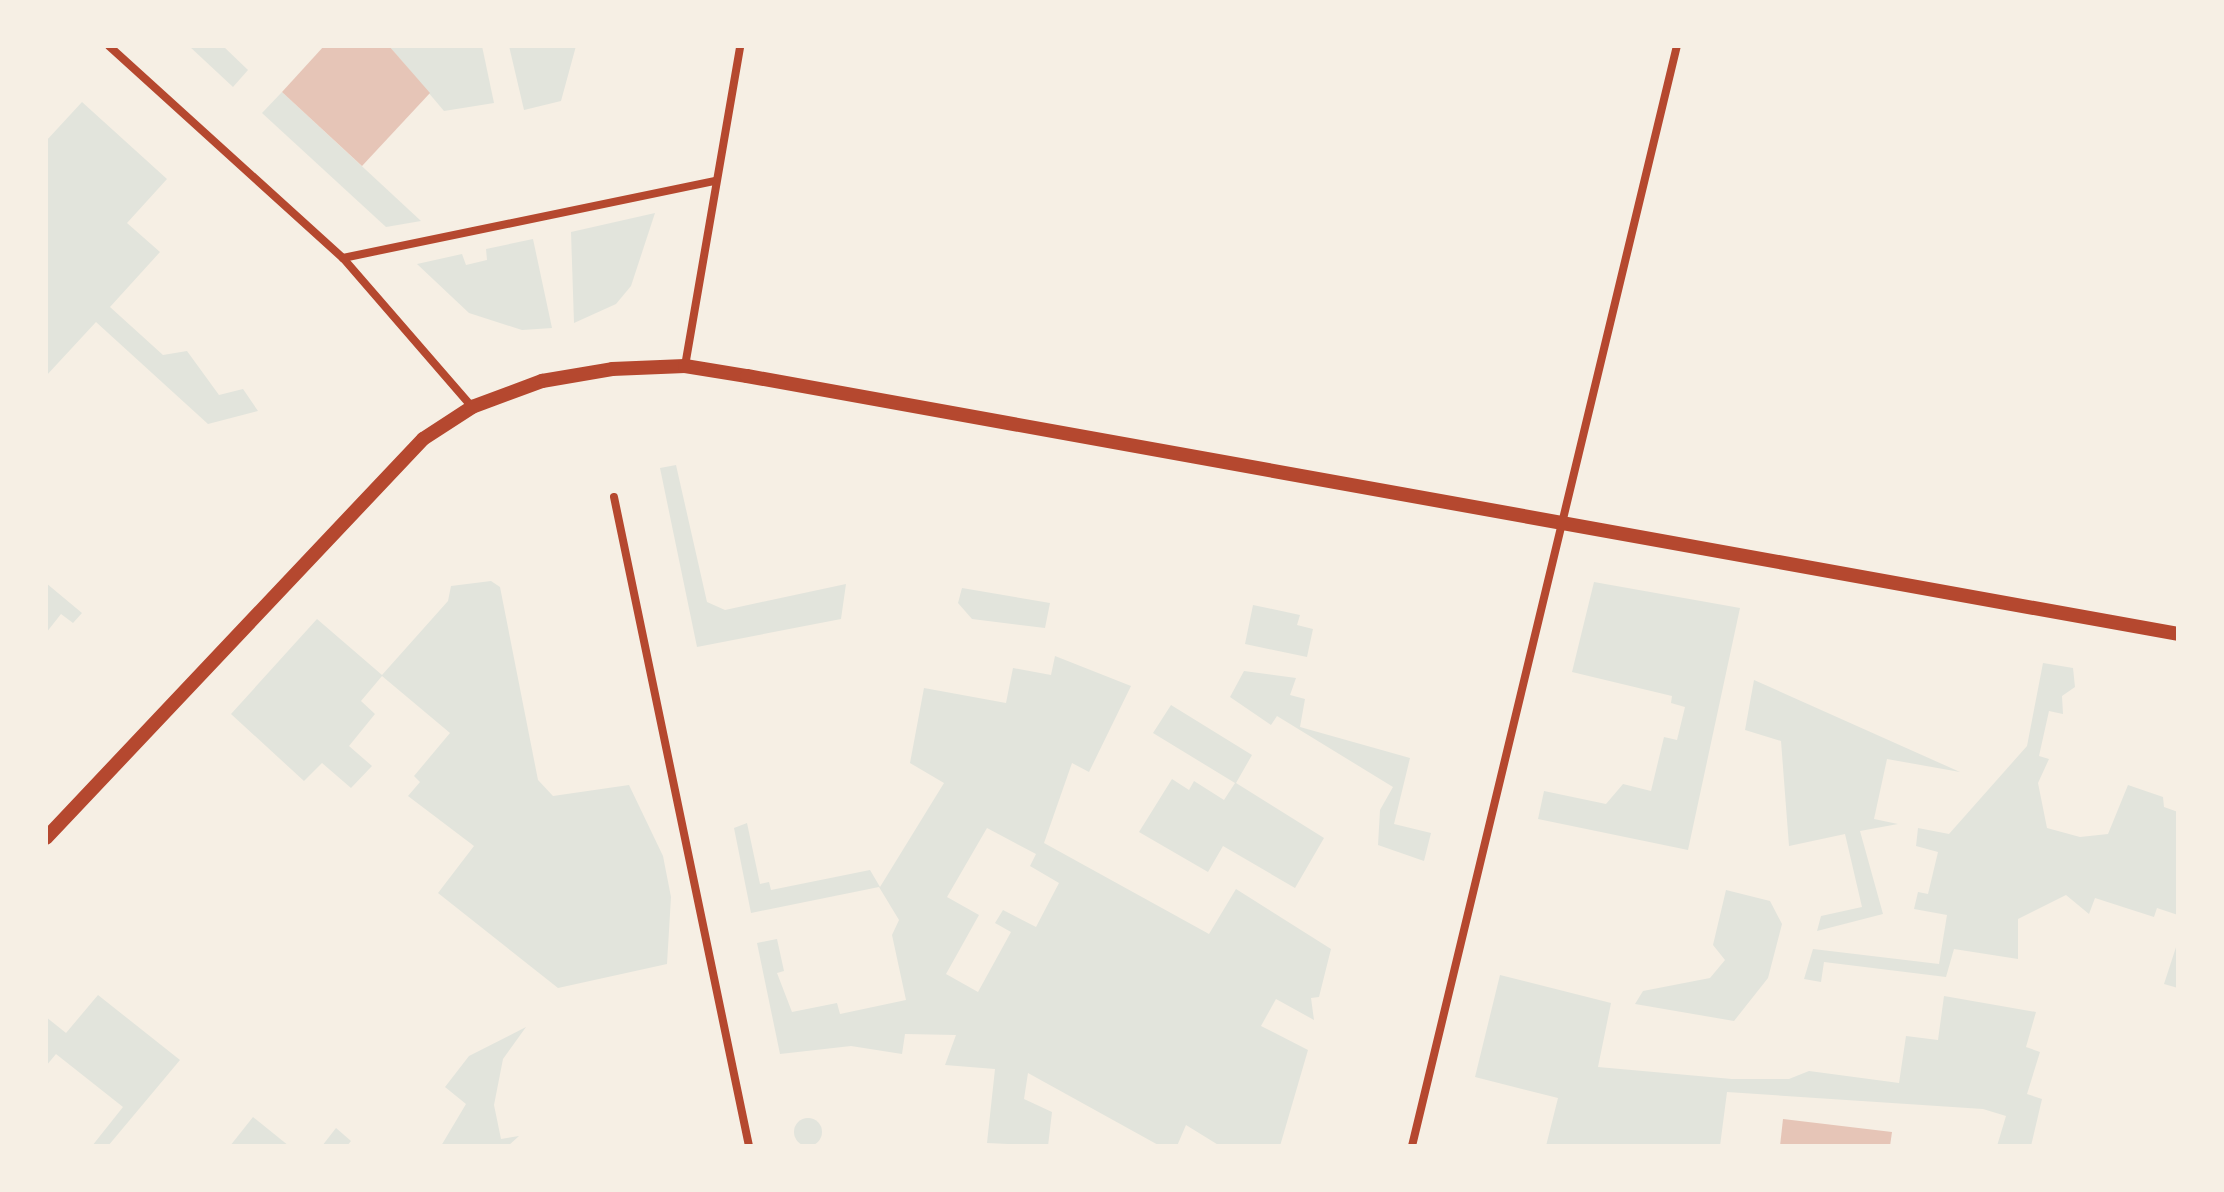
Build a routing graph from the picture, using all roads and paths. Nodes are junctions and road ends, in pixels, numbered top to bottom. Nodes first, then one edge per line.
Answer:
1 (109, 46) edge
2 (740, 46) edge
3 (1677, 46) edge
4 (715, 181) junction
5 (343, 258) junction
6 (685, 366) junction
7 (472, 407) junction
8 (614, 497) dead end
9 (1557, 526) junction
10 (2178, 634) edge
11 (46, 838) edge
12 (749, 1146) edge
13 (1412, 1146) edge

1 - 5 street
2 - 4 street
3 - 9 street
4 - 5 street
4 - 6 street
5 - 7 street
6 - 7 street
6 - 9 street
7 - 11 street
8 - 12 street
9 - 10 street
9 - 13 street

